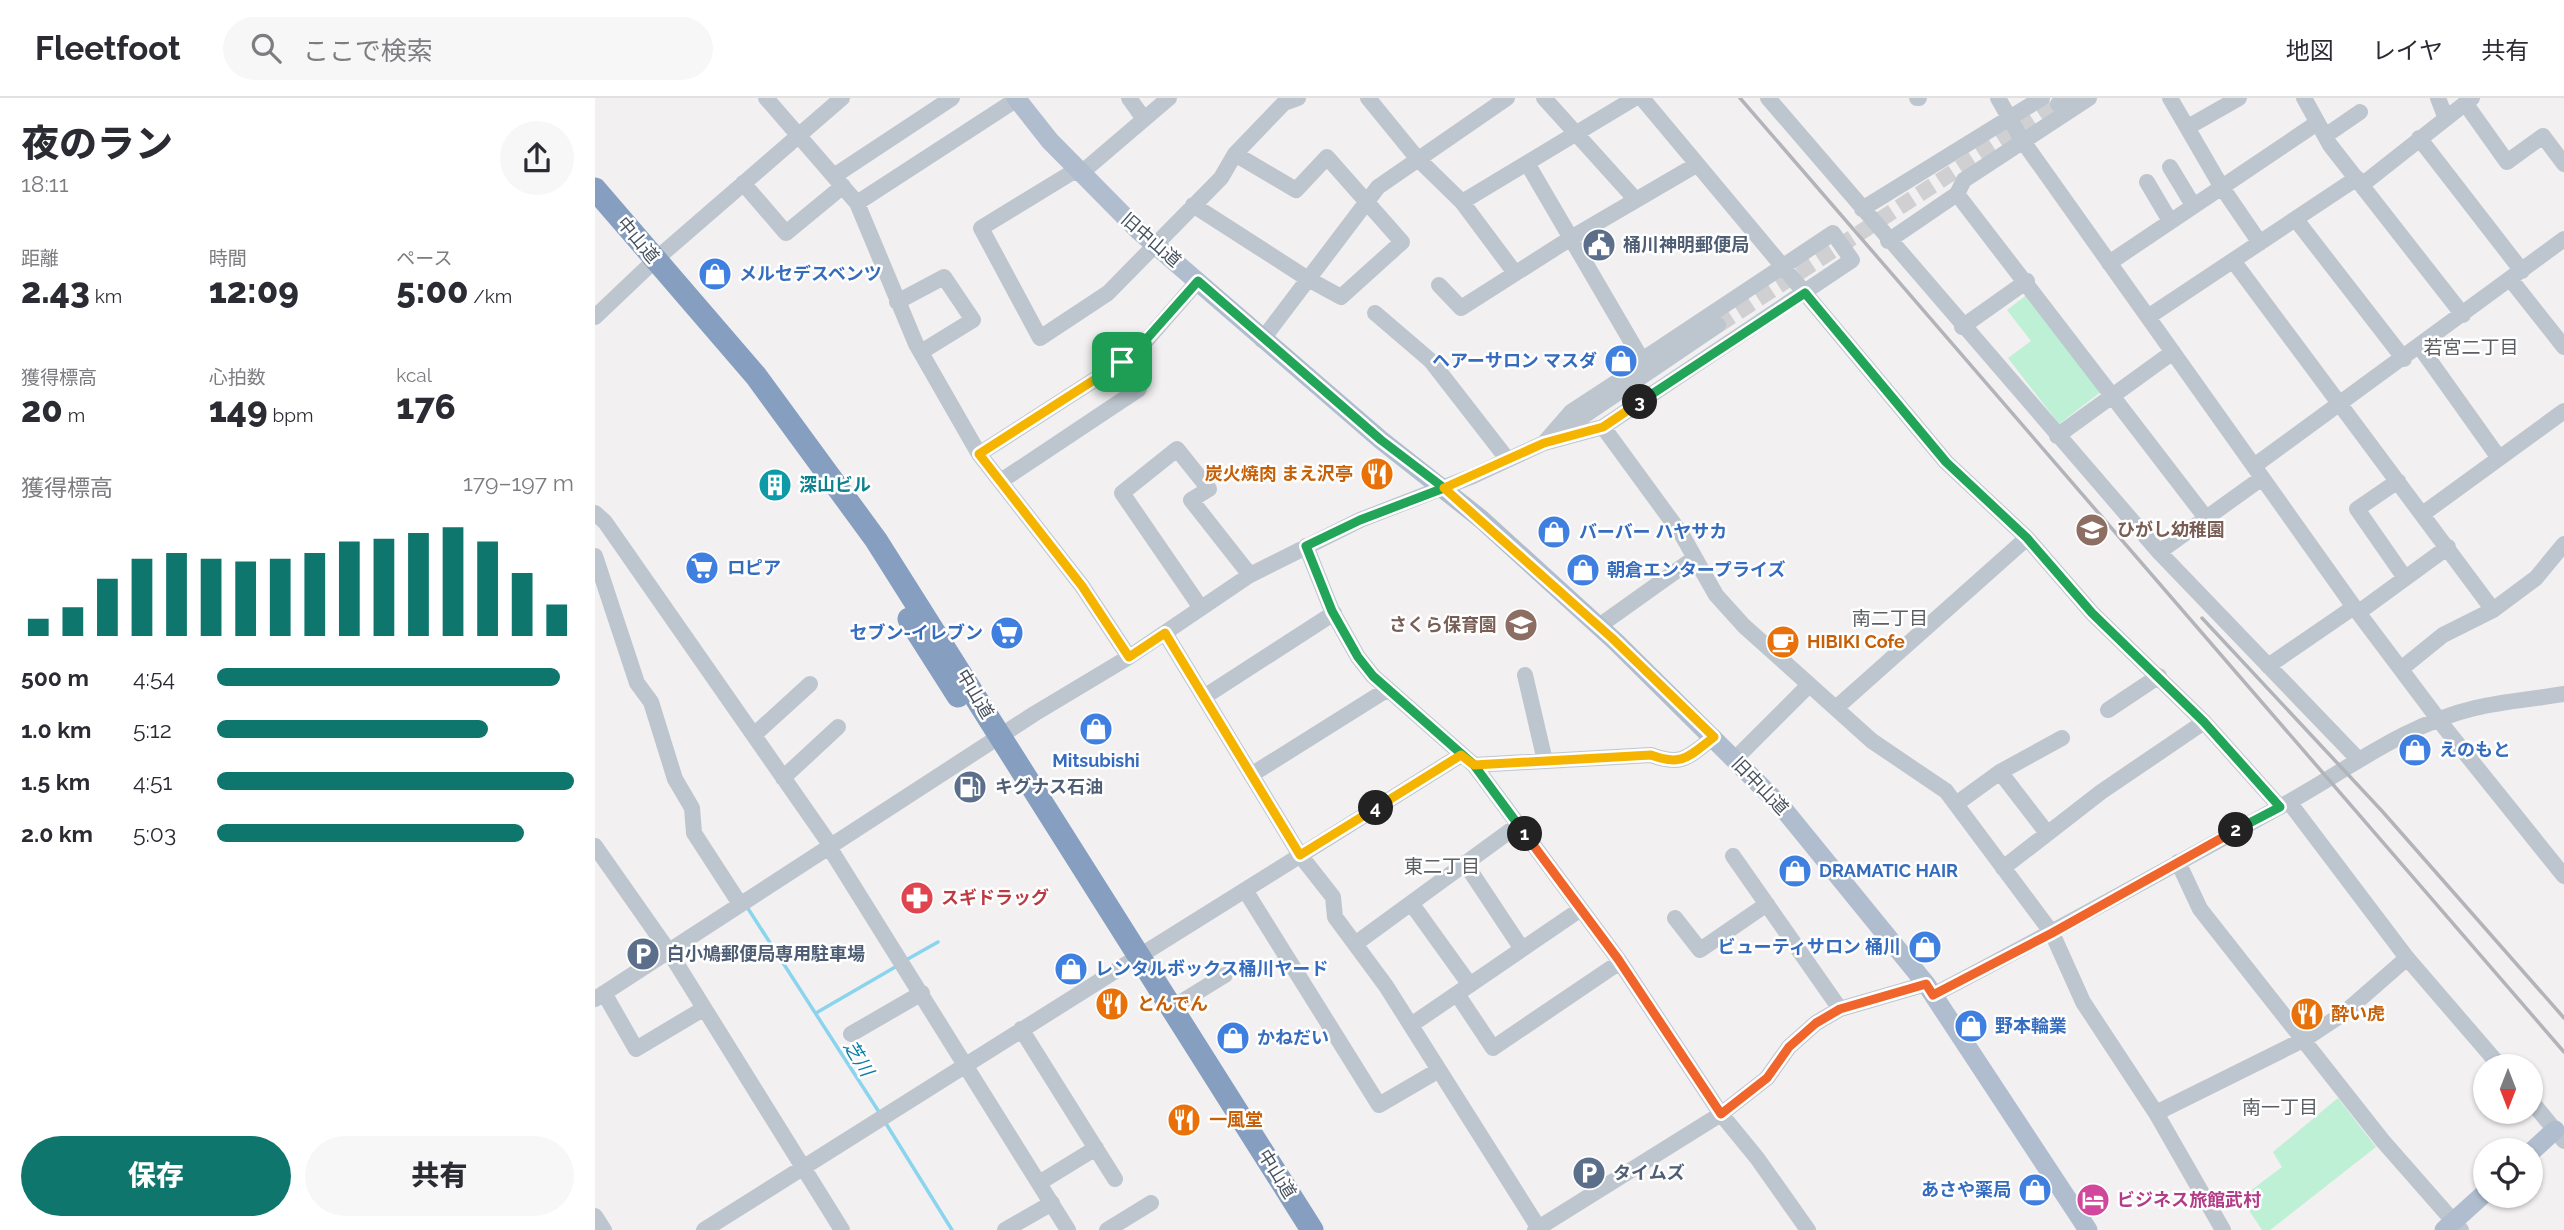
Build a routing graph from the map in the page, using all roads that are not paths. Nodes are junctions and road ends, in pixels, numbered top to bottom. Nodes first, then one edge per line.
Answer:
1 (765, 98) edge
2 (842, 98) edge
3 (952, 98) edge
4 (1129, 98) edge
5 (1169, 98) edge
6 (1298, 98) edge
7 (1507, 98) edge
8 (1544, 98) edge
9 (1635, 98) edge
10 (1642, 98) edge
11 (1768, 98) edge
12 (1998, 98) edge
13 (2042, 98) edge
14 (2089, 98) edge
15 (2170, 98) edge
16 (2239, 98) edge
17 (2304, 98) edge
18 (2438, 98) edge
19 (1017, 99) edge
20 (1376, 100) edge
21 (2468, 101) edge
22 (2360, 112) dead end
23 (2009, 117) junction
24 (2445, 117) junction
25 (1144, 119) junction
26 (2188, 127) junction
27 (2321, 130) junction
28 (1577, 132) junction
29 (798, 135) junction
30 (2420, 138) junction
31 (2022, 140) junction
32 (1235, 154) junction
33 (1417, 158) junction
34 (1527, 163) junction
35 (2564, 164) edge
36 (1696, 165) junction
37 (2170, 167) dead end
38 (1078, 172) junction
39 (838, 181) junction
40 (2360, 181) junction
41 (2147, 182) dead end
42 (743, 183) junction
43 (2221, 186) junction
44 (595, 189) edge
45 (1957, 194) junction
46 (1636, 200) junction
47 (1462, 202) junction
48 (857, 203) junction
49 (1366, 203) junction
50 (1193, 205) junction
51 (2193, 205) junction
52 (1862, 209) junction
53 (595, 212) edge
54 (2297, 220) junction
55 (2170, 221) junction
56 (1571, 238) junction
57 (2564, 239) edge
58 (1888, 241) junction
59 (2260, 243) junction
60 (1154, 244) junction
61 (2234, 262) junction
62 (2109, 263) junction
63 (650, 265) junction
64 (1782, 266) junction
65 (1515, 273) junction
66 (2517, 275) junction
67 (1308, 279) junction
68 (1198, 281) junction
69 (2027, 281) junction
70 (1439, 285) dead end
71 (1805, 293) junction
72 (897, 302) junction
73 (1375, 313) dead end
74 (2463, 314) junction
75 (595, 317) edge
76 (2148, 317) junction
77 (1718, 325) tunnel mouth
78 (1962, 327) junction
79 (1262, 340) junction
80 (2420, 347) junction
81 (2564, 347) edge
82 (921, 352) junction
83 (2173, 352) junction
84 (2404, 359) junction
85 (1642, 360) junction
86 (1139, 389) dead end
87 (2114, 394) junction
88 (2342, 404) junction
89 (2564, 411) edge
90 (1603, 427) junction
91 (2057, 436) junction
92 (1544, 443) junction
93 (979, 454) junction
94 (2499, 458) junction
95 (1508, 460) junction
96 (2258, 472) junction
97 (1001, 481) junction
98 (2398, 481) junction
99 (1444, 488) junction
100 (595, 513) edge
101 (2424, 513) junction
102 (2206, 518) junction
103 (2027, 538) junction
104 (2564, 544) edge
105 (1306, 546) junction
106 (2448, 547) junction
107 (2159, 552) junction
108 (595, 556) edge
109 (1693, 559) junction
110 (1250, 575) junction
111 (2405, 578) junction
112 (1201, 608) junction
113 (2356, 610) junction
114 (2493, 610) junction
115 (1334, 613) junction
116 (1599, 626) junction
117 (1165, 633) junction
118 (1129, 657) junction
119 (2268, 666) junction
120 (2401, 669) junction
121 (1525, 675) dead end
122 (2159, 676) junction
123 (810, 684) dead end
124 (1809, 685) junction
125 (1388, 690) junction
126 (2564, 694) edge
127 (1204, 697) junction
128 (1836, 708) junction
129 (2108, 710) dead end
130 (2440, 720) junction
131 (2204, 722) junction
132 (838, 727) dead end
133 (754, 735) junction
134 (1714, 737) junction
135 (2062, 738) dead end
136 (995, 741) junction
137 (1735, 759) junction
138 (2358, 759) junction
139 (1467, 760) junction
140 (1545, 761) junction
141 (2000, 772) junction
142 (1251, 775) junction
143 (783, 778) junction
144 (1956, 804) junction
145 (2285, 804) junction
146 (1518, 825) junction
147 (2047, 833) junction
148 (595, 846) edge
149 (830, 847) junction
150 (1300, 855) junction
151 (1733, 856) dead end
152 (2178, 862) junction
153 (1465, 863) junction
154 (2003, 868) junction
155 (2564, 876) edge
156 (1245, 890) junction
157 (740, 904) junction
158 (1411, 904) junction
159 (1767, 904) junction
160 (1581, 909) junction
161 (1675, 918) dead end
162 (2052, 933) junction
163 (1355, 944) junction
164 (1522, 949) junction
165 (668, 950) junction
166 (2407, 958) junction
167 (1134, 959) junction
168 (1620, 962) junction
169 (1225, 975) dead end
170 (1463, 990) junction
171 (1929, 990) junction
172 (922, 993) junction
173 (600, 996) edge
174 (1174, 1007) junction
175 (703, 1009) junction
176 (1840, 1009) junction
177 (1411, 1026) junction
178 (1021, 1029) junction
179 (852, 1034) dead end
180 (2305, 1039) junction
181 (2490, 1054) edge
182 (967, 1063) junction
183 (1439, 1070) junction
184 (2156, 1113) junction
185 (1721, 1114) junction
186 (2543, 1116) edge
187 (2559, 1135) edge
188 (2543, 1145) edge
189 (1095, 1148) junction
190 (801, 1168) junction
191 (1115, 1179) dead end
192 (1039, 1183) junction
193 (1052, 1203) junction
194 (1151, 1203) dead end
195 (2473, 1206) edge
196 (595, 1216) edge
197 (2453, 1227) edge
198 (1538, 1229) edge
199 (604, 1230) edge
200 (704, 1230) edge
201 (841, 1230) edge
202 (1005, 1230) edge
203 (1068, 1230) edge
204 (1107, 1230) edge
205 (1298, 1230) edge
206 (1312, 1230) edge
207 (1808, 1230) edge
208 (2088, 1230) edge
209 (2224, 1230) edge

1 - 29 street
2 - 29 street
3 - 39 street
4 - 25 street
5 - 25 street
6 - 32 street
7 - 33 street
8 - 28 street
9 - 28 street
10 - 36 street
11 - 52 street
12 - 23 street
13 - 23 street
14 - 31 street
15 - 26 street
16 - 26 street
17 - 27 street
18 - 24 street
19 - 38 main road, 旧中山道
19 - 48 street
20 - 33 street
21 - 24 street
21 - 35 street
22 - 27 street
23 - 31 street
23 - 52 street
24 - 30 street
25 - 38 street
26 - 43 street
27 - 40 street
27 - 43 street
28 - 34 street
28 - 46 street
29 - 39 street
29 - 42 street
30 - 40 street
30 - 66 street
31 - 45 street
31 - 62 street
32 - 49 street
32 - 50 street
33 - 47 street
33 - 49 street
34 - 47 street
34 - 56 street
36 - 46 street
36 - 64 street
37 - 51 street
38 - 60 main road, 旧中山道
38 - 60 street
39 - 42 street
39 - 48 street
40 - 54 street
40 - 74 street
41 - 55 street
42 - 63 street
43 - 51 street
43 - 59 street
44 - 63 highway, 中山道
45 - 58 street
45 - 69 street
46 - 56 street
47 - 65 street
48 - 72 street
49 - 67 street
49 - 67 street
50 - 60 street
50 - 67 street
51 - 55 street
52 - 58 street
53 - 63 highway, 中山道
54 - 59 street
54 - 84 street
55 - 62 street
56 - 65 street
56 - 85 street
57 - 66 street
58 - 78 street
59 - 61 street
60 - 68 main road, 旧中山道
61 - 76 street
61 - 88 street
62 - 76 street
63 - 75 street
63 - 136 highway, 中山道
64 - 71 street
64 - 71 street
64 - 85 street
65 - 70 street
66 - 74 street
66 - 81 street
67 - 79 street
68 - 79 main road, 旧中山道
68 - 93 street
69 - 78 street
69 - 87 street
71 - 90 street
71 - 103 street
72 - 82 street
72 - 82 street
73 - 95 street
74 - 80 street
76 - 83 street
77 - 92 street
78 - 91 street
79 - 99 main road, 旧中山道
80 - 84 street
80 - 94 street
82 - 93 street
83 - 87 street
83 - 96 street
84 - 88 street
85 - 92 street
86 - 97 street
87 - 91 street
87 - 102 street
88 - 96 street
88 - 98 street
89 - 94 street
90 - 92 street
90 - 109 street
91 - 107 street
92 - 95 street
93 - 97 street
94 - 101 street
95 - 99 street
96 - 102 street
96 - 113 street
97 - 118 street
98 - 101 street
98 - 111 street
99 - 105 street
99 - 116 main road, 旧中山道
100 - 133 street
101 - 106 street
102 - 107 street
103 - 122 street
103 - 128 street
104 - 114 street
105 - 110 street
105 - 115 street
106 - 111 street
106 - 114 street
107 - 119 street
108 - 157 street
109 - 116 street
109 - 124 street
110 - 112 street
110 - 112 street
111 - 113 street
112 - 117 street
113 - 119 street
113 - 120 street
114 - 120 street
115 - 125 street
115 - 127 street
116 - 134 main road, 旧中山道
117 - 118 street
117 - 127 street
118 - 136 street
119 - 138 street
120 - 130 street
121 - 140 street
122 - 129 street
122 - 131 street
123 - 133 street
124 - 128 street
124 - 137 street
125 - 139 street
125 - 142 street
126 - 130 street
127 - 142 street
128 - 144 street
130 - 138 street
130 - 155 street
131 - 145 street
131 - 147 street
132 - 143 street
133 - 143 street
134 - 137 main road, 旧中山道
134 - 140 street
135 - 141 street
136 - 149 street
136 - 167 highway, 中山道
137 - 171 main road, 旧中山道
138 - 145 street
139 - 140 street
139 - 146 street
139 - 150 street
141 - 144 street
141 - 147 street
142 - 150 street
143 - 149 street
144 - 154 street
145 - 152 street
145 - 166 street
146 - 153 street
146 - 160 street
147 - 154 street
148 - 165 street
149 - 157 street
149 - 172 street
150 - 156 street
150 - 163 street
151 - 159 street
152 - 162 street
152 - 180 street
153 - 158 street
153 - 164 street
154 - 162 street
156 - 167 street
156 - 183 street
157 - 165 street
158 - 163 street
158 - 170 street
159 - 161 street
159 - 176 street
160 - 164 street
160 - 168 street
162 - 171 street
162 - 184 street
163 - 177 street
164 - 170 street
165 - 173 street
165 - 175 street
166 - 180 street
166 - 181 street
167 - 174 highway, 中山道
167 - 178 street
167 - 205 highway, 中山道
168 - 170 street
168 - 185 street
169 - 174 street
170 - 177 street
171 - 176 street
171 - 208 main road, 旧中山道
172 - 179 street
172 - 182 street
173 - 175 street
174 - 206 highway, 中山道
175 - 190 street
176 - 185 street
177 - 183 street
178 - 182 street
178 - 189 street
180 - 184 street
180 - 197 street
182 - 190 street
182 - 192 street
183 - 198 street
184 - 209 street
185 - 198 street
185 - 207 street
186 - 187 street
187 - 188 main road
189 - 191 street
189 - 192 street
190 - 200 street
190 - 201 street
192 - 193 street
193 - 202 street
193 - 203 street
194 - 204 street
195 - 197 main road
196 - 199 street

